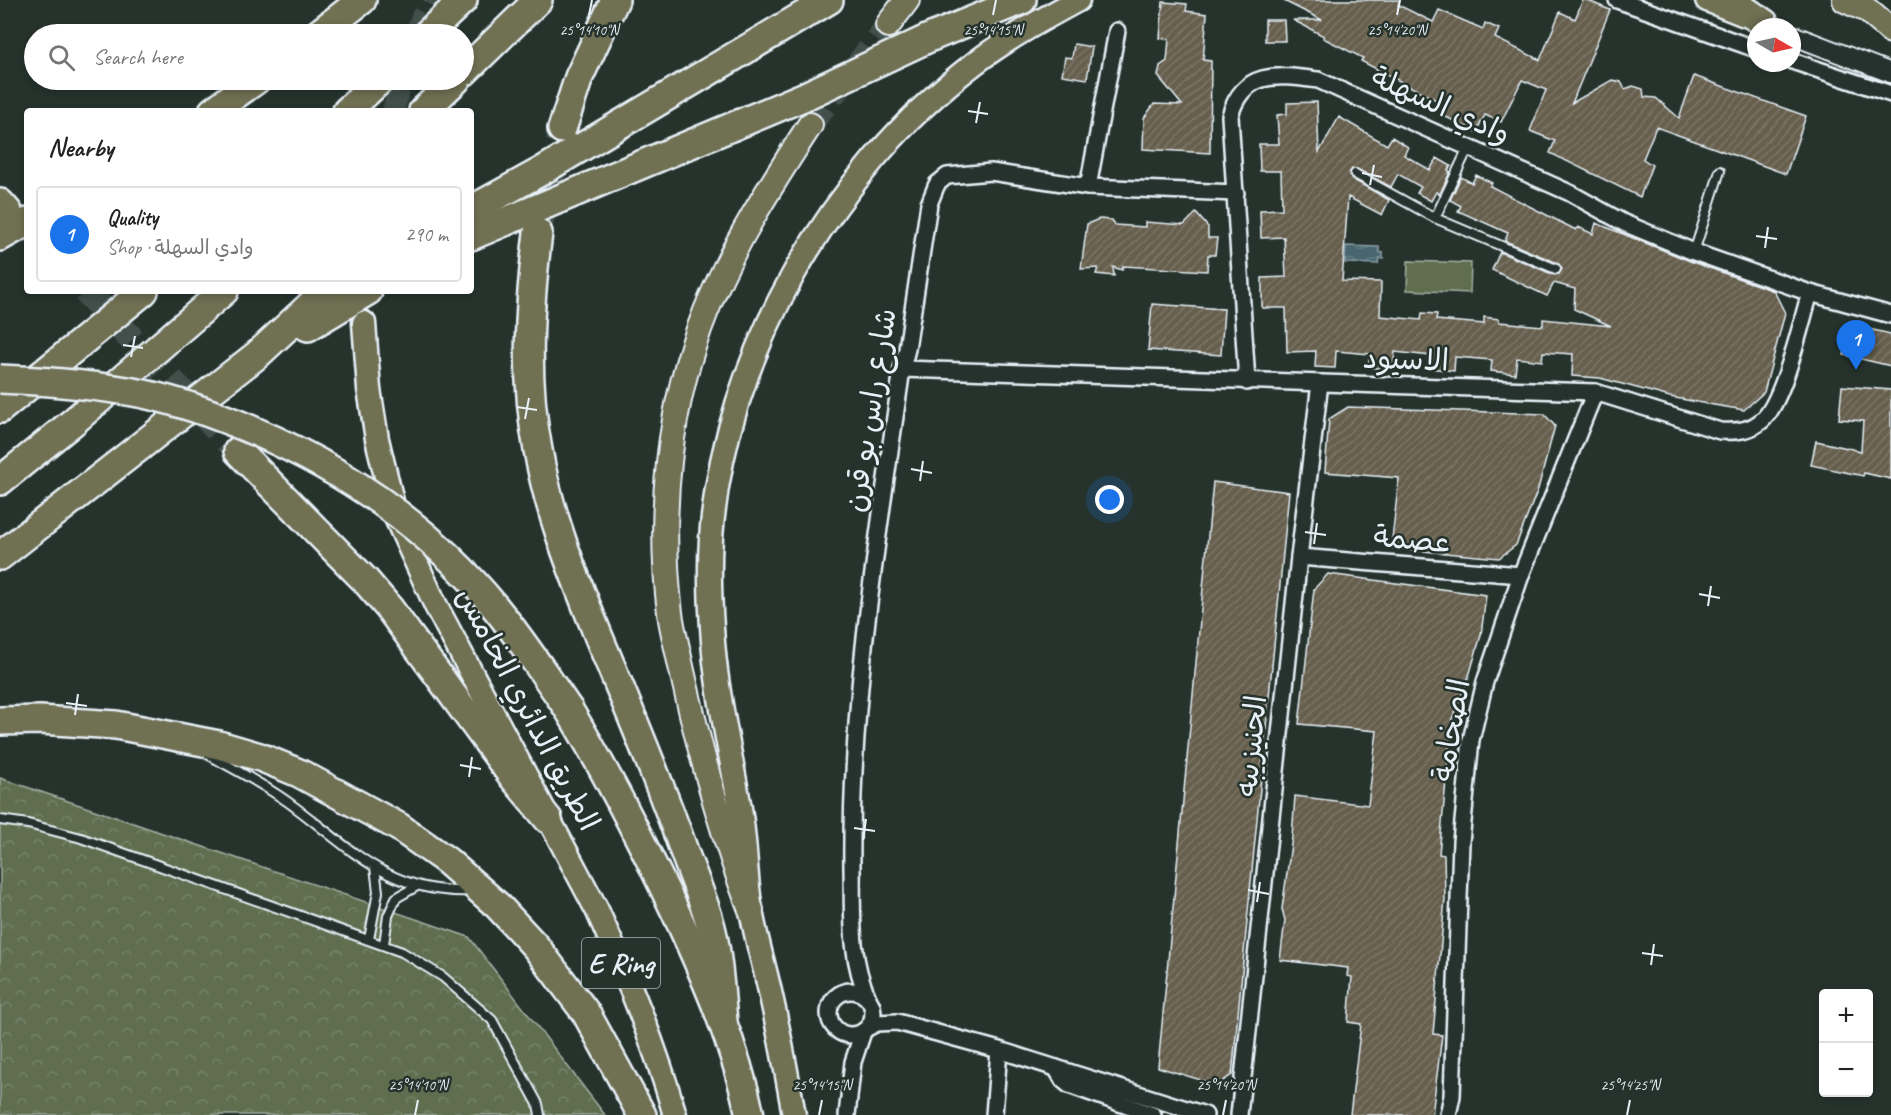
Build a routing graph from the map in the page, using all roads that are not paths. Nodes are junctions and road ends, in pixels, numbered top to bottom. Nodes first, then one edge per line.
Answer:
1 (363, 0) edge
2 (463, 0) edge
3 (538, 0) edge
4 (615, 0) edge
5 (829, 0) edge
6 (907, 0) edge
7 (1022, 0) edge
8 (1078, 0) edge
9 (1617, 0) edge
10 (1707, 0) edge
11 (1730, 0) edge
12 (1845, 0) edge
13 (1867, 10) junction
14 (1752, 18) edge
15 (1758, 18) edge
16 (1891, 18) edge
17 (331, 24) edge
18 (438, 24) edge
19 (888, 25) tunnel mouth
20 (1117, 31) dead end
21 (1891, 31) edge
22 (1801, 38) edge
23 (1747, 46) edge
24 (474, 62) edge
25 (1801, 64) edge
26 (1891, 73) edge
27 (242, 90) edge
28 (369, 90) edge
29 (445, 90) edge
30 (1891, 94) edge
31 (217, 108) edge
32 (350, 108) edge
33 (426, 108) edge
34 (810, 125) tunnel mouth
35 (562, 129) tunnel mouth
36 (1469, 146) junction
37 (1720, 171) dead end
38 (1355, 174) dead end
39 (1088, 187) junction
40 (1236, 193) junction
41 (474, 208) edge
42 (1436, 218) junction
43 (538, 233) tunnel mouth
44 (474, 235) edge
45 (1694, 252) junction
46 (1556, 269) dead end
47 (1810, 293) junction
48 (140, 294) edge
49 (221, 294) edge
50 (327, 294) edge
51 (363, 294) edge
52 (1891, 315) edge
53 (364, 323) dead end
54 (96, 331) junction
55 (257, 355) junction
56 (902, 369) junction
57 (0, 381) edge
58 (1247, 382) junction
59 (1320, 383) junction
60 (1595, 392) junction
61 (0, 409) edge
62 (238, 451) tunnel mouth
63 (0, 481) edge
64 (0, 556) edge
65 (1299, 557) junction
66 (1521, 575) junction
67 (0, 721) edge
68 (174, 735) junction
69 (548, 819) junction
70 (0, 820) edge
71 (375, 867) junction
72 (417, 886) junction
73 (480, 890) junction
74 (751, 910) junction
75 (369, 939) junction
76 (384, 945) junction
77 (853, 949) junction
78 (839, 993) junction
79 (871, 1003) junction
80 (723, 1021) junction
81 (897, 1022) junction
82 (866, 1029) junction
83 (999, 1050) junction
84 (1056, 1068) junction
85 (1452, 1096) junction
86 (540, 1115) edge
87 (642, 1115) edge
88 (675, 1115) edge
89 (750, 1115) edge
90 (794, 1115) edge
91 (847, 1115) edge
92 (994, 1115) edge
93 (1153, 1115) edge
94 (1205, 1115) edge
95 (1239, 1115) edge
96 (1448, 1115) edge
97 (1455, 1115) edge

1 - 17 highway
2 - 18 highway
3 - 24 highway
4 - 35 highway
5 - 41 highway
6 - 19 highway
7 - 44 highway
8 - 74 main road
9 - 23 street
10 - 14 main road
11 - 15 highway
12 - 13 highway
13 - 16 main road
13 - 21 highway
20 - 39 street
22 - 26 street
25 - 30 street
27 - 31 highway
28 - 32 highway
29 - 33 highway
34 - 74 highway
36 - 40 street, وادي السهلة
36 - 42 lane
36 - 45 street, وادي السهلة
37 - 45 lane
38 - 42 lane
39 - 40 street, شارع راس بو قرن
39 - 56 street, شارع راس بو قرن
40 - 58 street, وادي السهلة
42 - 46 lane
43 - 80 highway
45 - 47 street, وادي السهلة
47 - 52 street, وادي السهلة
47 - 60 street, الاسيود
48 - 54 highway
49 - 63 highway
50 - 55 highway
51 - 55 highway
53 - 69 main road, الطريق الدائري الخامس
54 - 57 highway
54 - 61 highway
55 - 64 highway
56 - 58 street, الاسيود
56 - 77 street, شارع راس بو قرن
57 - 80 highway, bridge
58 - 59 street, الاسيود
59 - 60 street, الاسيود
59 - 65 street, الحنيزيبه
60 - 66 street, الصخامة
62 - 69 highway
65 - 66 street, عصمة
65 - 95 street, الحنيزيبه
66 - 85 street, الصخامة
67 - 68 highway
68 - 71 lane
68 - 73 highway
69 - 88 main road, الطريق الدائري الخامس / E Ring
70 - 75 lane
71 - 72 lane
71 - 75 lane
72 - 73 lane
72 - 76 lane
73 - 87 highway
74 - 90 main road
75 - 76 lane
76 - 86 lane
77 - 78 street, شارع راس بو قرن
77 - 79 street, شارع راس بو قرن
78 - 79 street
78 - 82 street
79 - 81 street
79 - 82 street
80 - 89 highway
81 - 82 street
81 - 83 street
82 - 91 street
83 - 84 street
83 - 92 street
84 - 93 street
84 - 94 street
85 - 96 street, الصخامة
85 - 97 street, الصخامة

